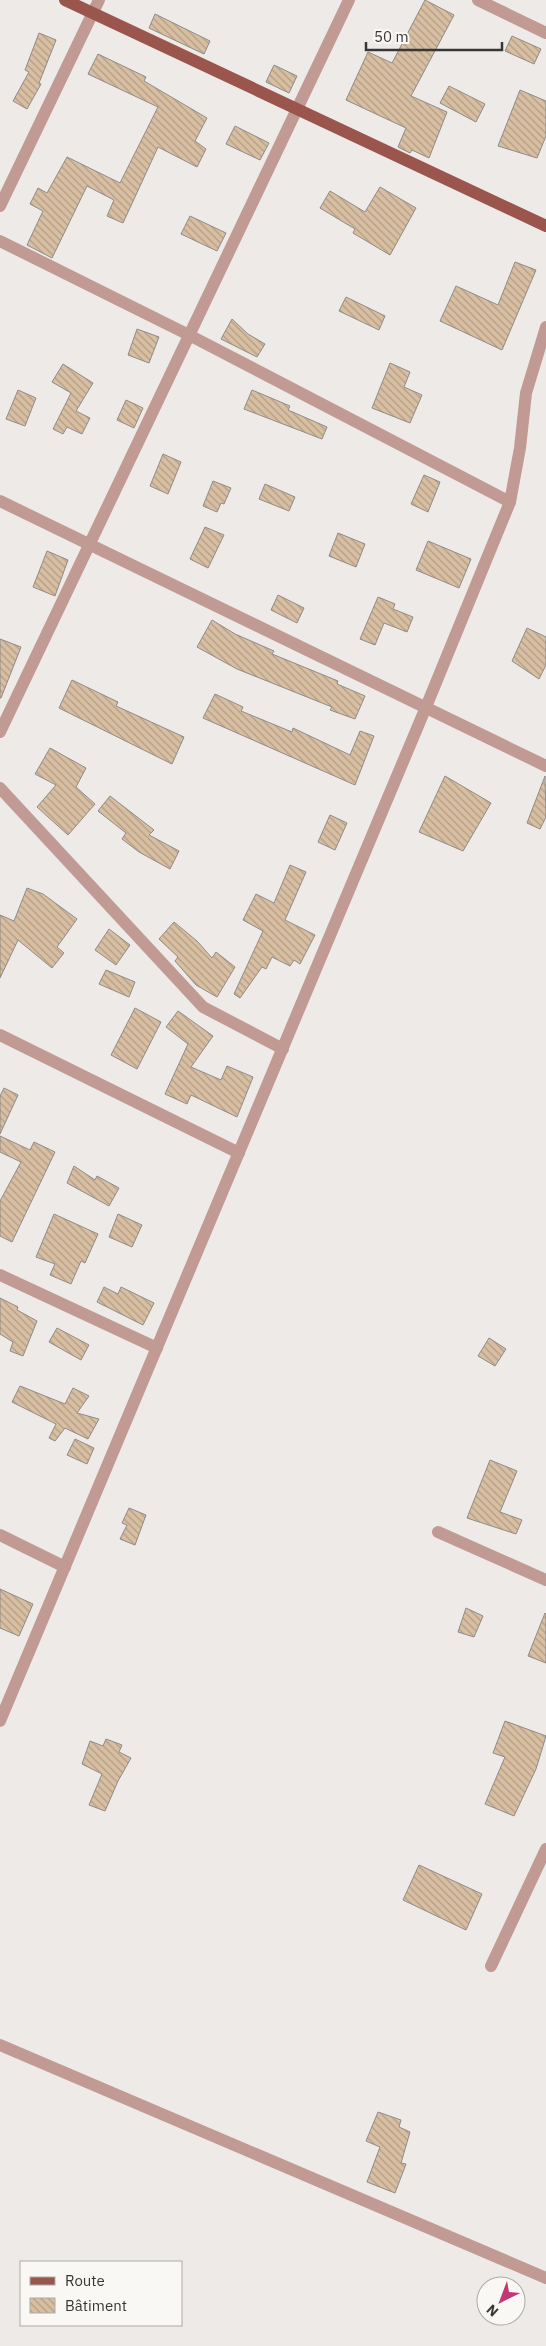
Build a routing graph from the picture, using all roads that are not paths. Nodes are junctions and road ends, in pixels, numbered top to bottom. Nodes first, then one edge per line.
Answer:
1 (65, 0) edge
2 (99, 0) edge
3 (349, 0) edge
4 (478, 0) edge
5 (93, 13) junction
6 (546, 33) edge
7 (297, 109) junction
8 (0, 206) edge
9 (546, 226) edge
10 (0, 241) edge
11 (546, 327) edge
12 (189, 335) junction
13 (0, 501) edge
14 (510, 502) junction
15 (89, 544) junction
16 (426, 707) junction
17 (0, 732) edge
18 (546, 766) edge
19 (0, 788) edge
20 (0, 1036) edge
21 (283, 1049) junction
22 (239, 1153) junction
23 (0, 1275) edge
24 (157, 1348) junction
25 (438, 1532) dead end
26 (0, 1535) edge
27 (65, 1567) junction
28 (546, 1580) edge
29 (0, 1722) edge
30 (546, 1849) edge
31 (491, 1966) dead end
32 (0, 2045) edge
33 (546, 2278) edge

1 - 5 main road
2 - 5 street
3 - 7 street
4 - 6 street
5 - 7 main road
5 - 8 street
7 - 9 main road
7 - 12 street
10 - 12 street
11 - 14 street
12 - 14 street
12 - 15 street
13 - 15 street
14 - 16 street
15 - 16 street
15 - 17 street
16 - 18 street
16 - 21 street
19 - 21 street
20 - 22 street
21 - 22 street
22 - 24 street
23 - 24 street
24 - 27 street
25 - 28 street
26 - 27 street
27 - 29 street
30 - 31 street
32 - 33 street

